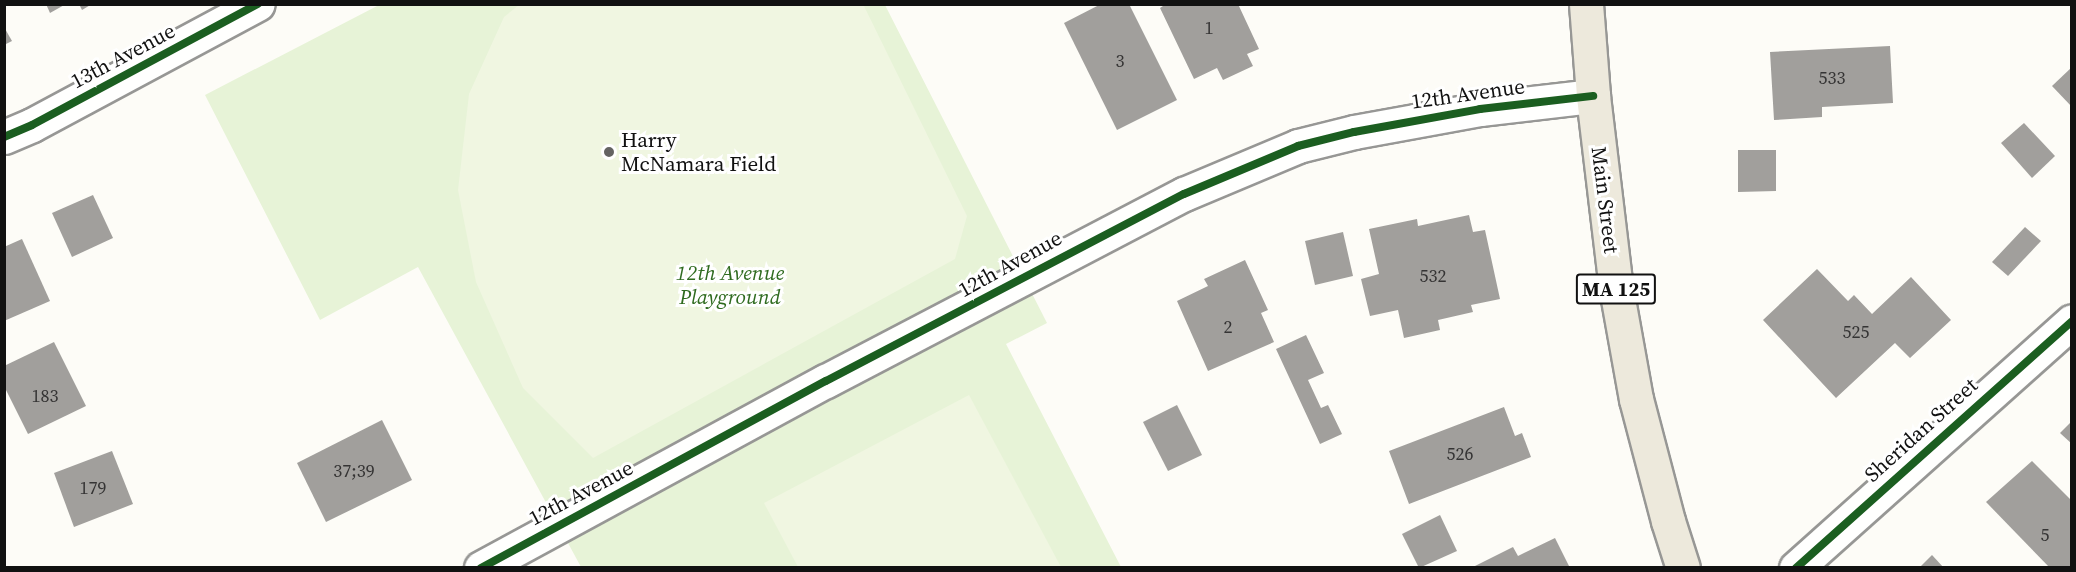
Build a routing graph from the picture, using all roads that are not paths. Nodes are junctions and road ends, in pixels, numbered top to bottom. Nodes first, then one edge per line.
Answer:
1 (258, 4) edge
2 (1586, 4) edge
3 (1593, 96) junction
4 (4, 137) edge
5 (2072, 321) edge
6 (481, 567) edge
7 (1683, 567) edge
8 (1796, 567) edge

1 - 4 street, 13th Avenue
2 - 3 main road, Main Street / MA 125
3 - 6 street, 12th Avenue
3 - 7 main road, Main Street / MA 125
5 - 8 street, Sheridan Street

